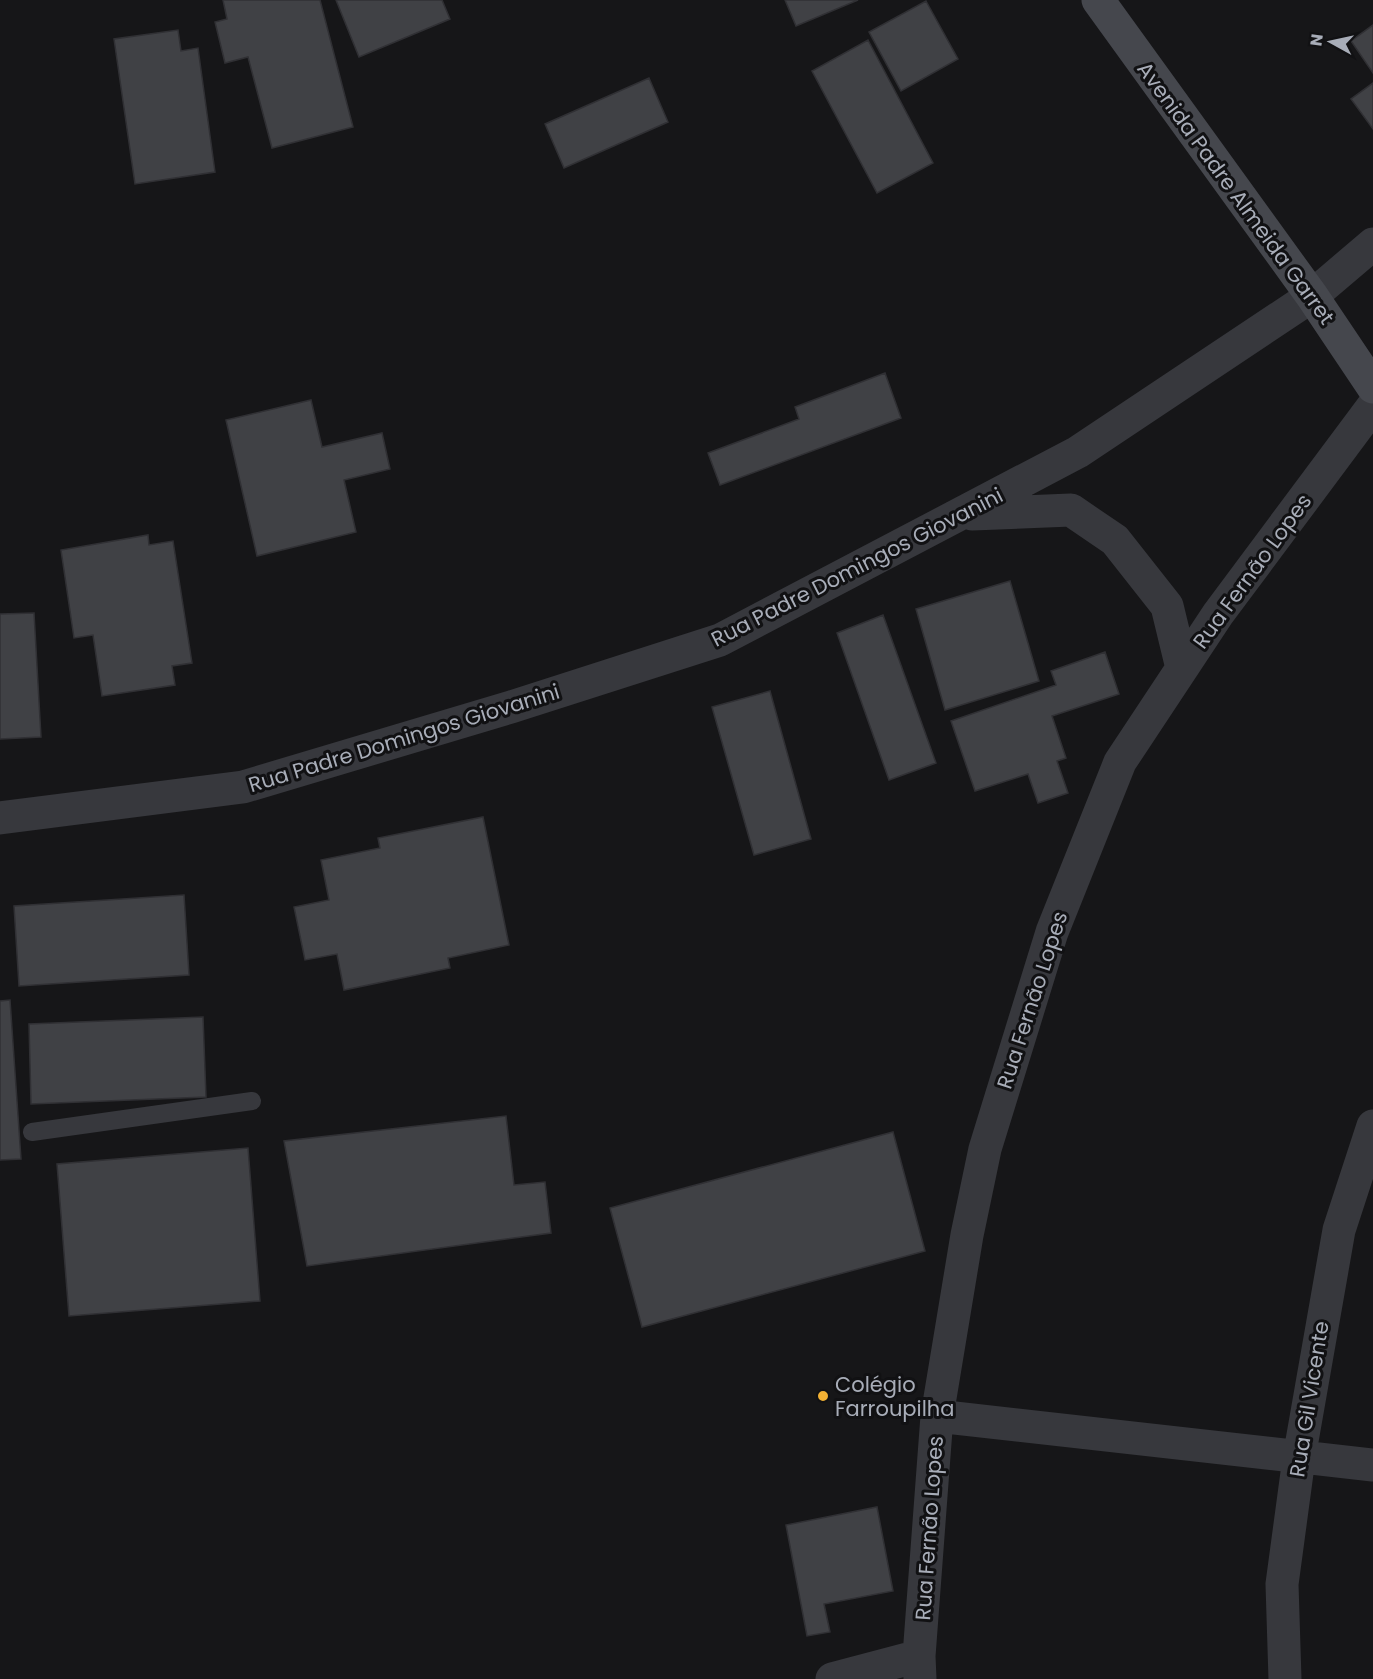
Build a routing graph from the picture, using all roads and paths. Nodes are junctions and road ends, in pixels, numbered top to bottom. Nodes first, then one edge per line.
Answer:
1 (1098, 0) edge
2 (1373, 244) edge
3 (1312, 296) junction
4 (1373, 387) edge
5 (1373, 406) edge
6 (1078, 452) junction
7 (1071, 510) junction
8 (964, 514) junction
9 (1167, 606) junction
10 (1218, 614) junction
11 (1182, 668) junction
12 (0, 819) edge
13 (252, 1101) dead end
14 (1373, 1126) edge
15 (32, 1132) dead end
16 (937, 1416) junction
17 (1299, 1458) junction
18 (1373, 1466) edge
19 (919, 1667) edge
20 (832, 1679) edge
21 (1285, 1679) edge

1 - 3 main road, Avenida Padre Almeida Garret
2 - 3 street, Rua Padre Domingos Giovanini
3 - 4 main road, Avenida Padre Almeida Garret
3 - 6 street, Rua Padre Domingos Giovanini
5 - 10 street, Rua Fernão Lopes
6 - 7 street
6 - 8 street, Rua Padre Domingos Giovanini
7 - 8 street
7 - 9 street
8 - 12 street, Rua Padre Domingos Giovanini
9 - 10 street
9 - 11 street
10 - 11 street, Rua Fernão Lopes
11 - 16 street, Rua Fernão Lopes
13 - 15 lane
14 - 17 street, Rua Gil Vicente
16 - 17 street
16 - 19 street, Rua Fernão Lopes
17 - 18 street
17 - 21 street, Rua Gil Vicente
19 - 20 street

